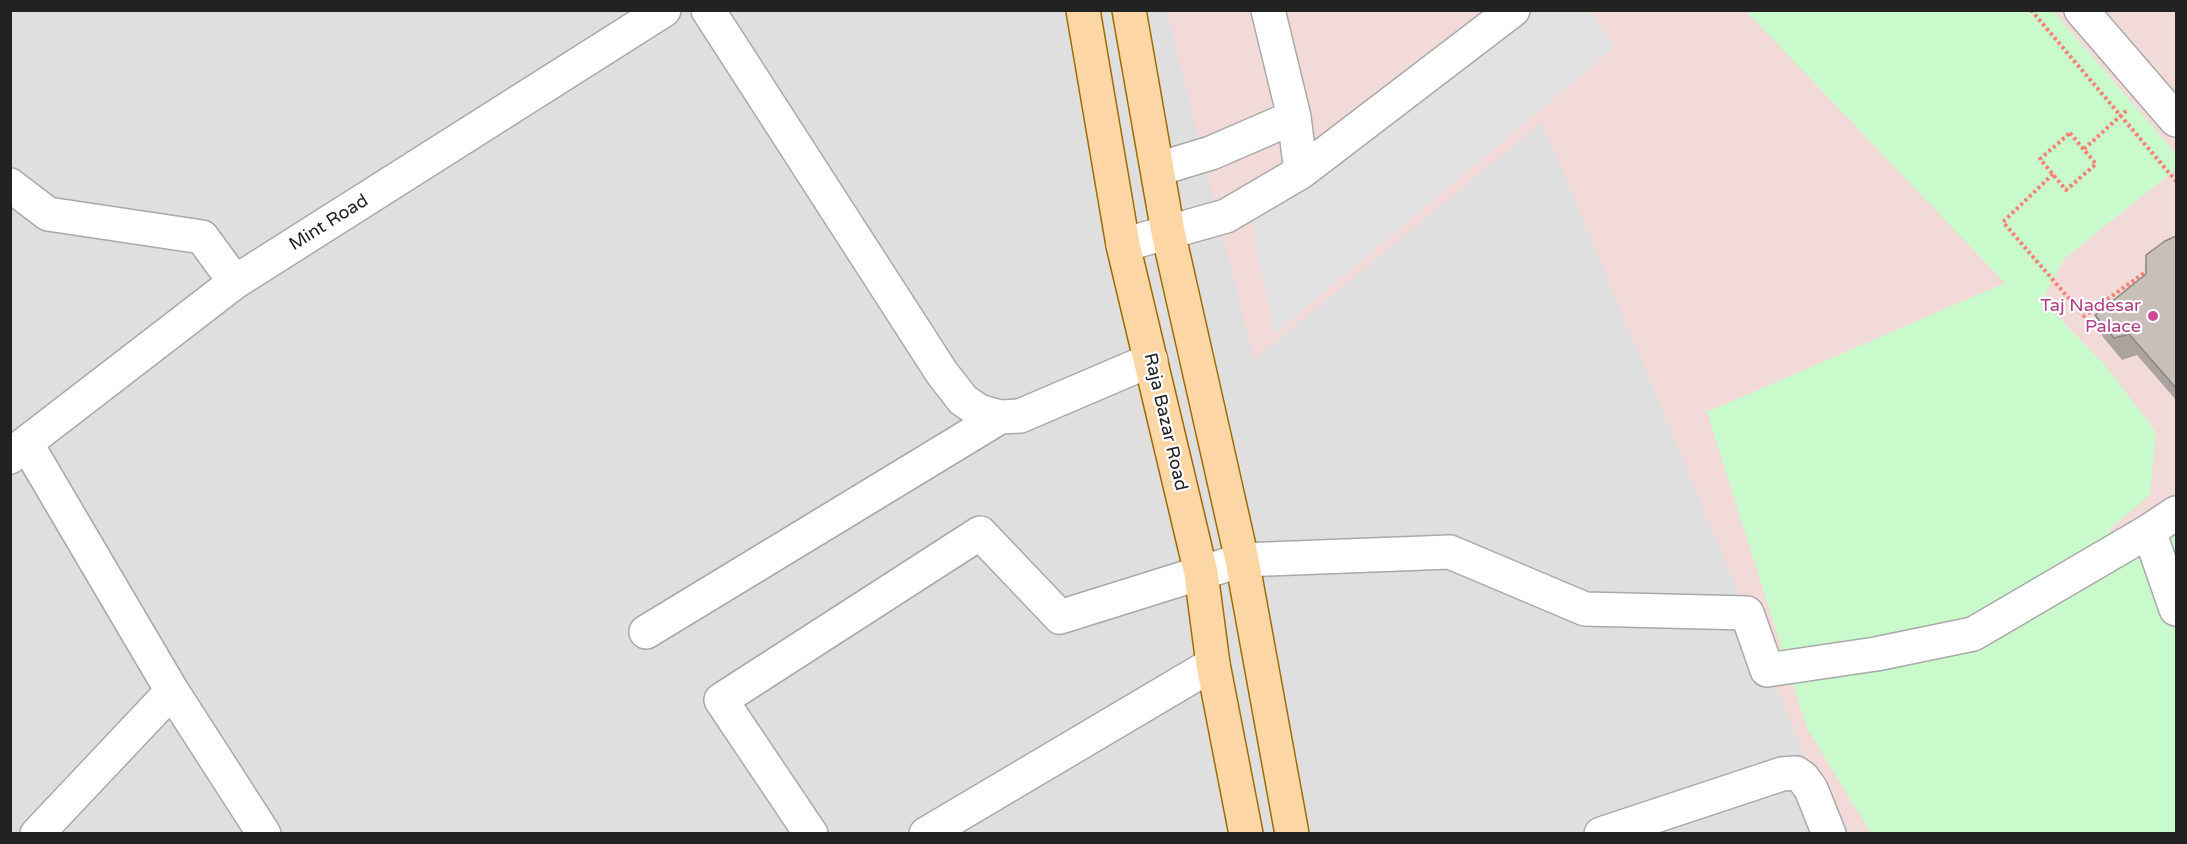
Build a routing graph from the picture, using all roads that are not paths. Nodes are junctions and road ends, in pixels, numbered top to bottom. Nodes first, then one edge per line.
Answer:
1 (664, 10) edge
2 (708, 10) edge
3 (1083, 10) edge
4 (1129, 10) edge
5 (1268, 10) edge
6 (1513, 10) edge
7 (2081, 10) edge
8 (1294, 117) junction
9 (2176, 120) edge
10 (1158, 169) junction
11 (1301, 172) junction
12 (10, 185) edge
13 (1168, 232) junction
14 (1123, 244) junction
15 (235, 282) junction
16 (1150, 360) junction
17 (1000, 417) junction
18 (18, 450) edge
19 (2176, 513) edge
20 (2149, 531) junction
21 (1242, 560) junction
22 (1201, 573) junction
23 (2176, 609) edge
24 (645, 633) dead end
25 (1213, 664) junction
26 (172, 691) junction
27 (38, 834) edge
28 (264, 834) edge
29 (811, 834) edge
30 (926, 834) edge
31 (1246, 834) edge
32 (1292, 834) edge
33 (1601, 834) edge
34 (1829, 834) edge

1 - 15 street, Mint Road
2 - 17 street
3 - 14 main road, Raja Bazar Road
4 - 10 main road
5 - 8 street
6 - 11 street
7 - 9 street
8 - 10 street
8 - 11 street
10 - 13 main road
11 - 13 street
12 - 15 street
13 - 14 street
13 - 21 main road
14 - 16 main road, Raja Bazar Road
15 - 18 street, Mint Road
16 - 17 street
16 - 22 main road, Raja Bazar Road
17 - 24 street
18 - 26 street
19 - 20 street
20 - 21 street
20 - 23 street
21 - 22 street
21 - 32 main road
22 - 25 main road, Raja Bazar Road
22 - 29 street
25 - 30 street
25 - 31 main road, Raja Bazar Road
26 - 27 street
26 - 28 street
33 - 34 street

